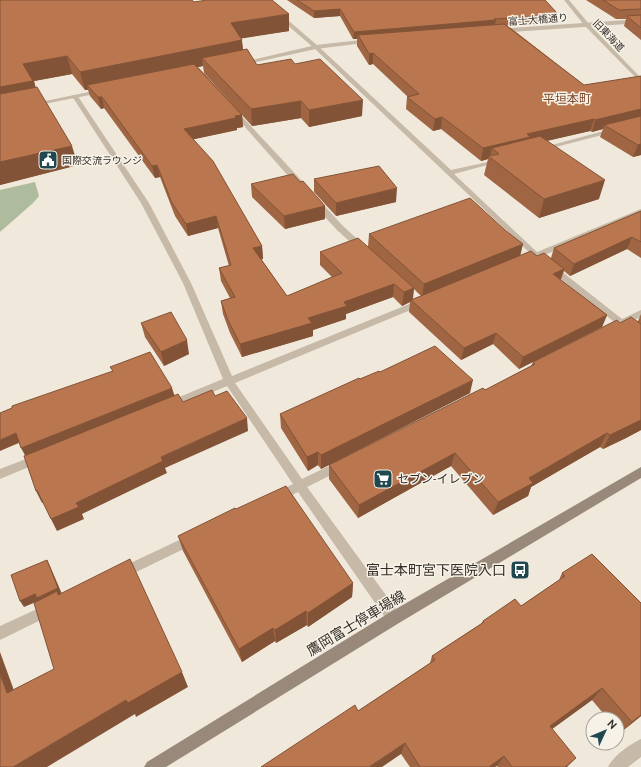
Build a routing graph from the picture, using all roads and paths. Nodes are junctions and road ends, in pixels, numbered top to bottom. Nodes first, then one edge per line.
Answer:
1 (566, 0) edge
2 (277, 14) edge
3 (641, 21) edge
4 (586, 25) junction
5 (492, 32) edge
6 (375, 40) edge
7 (316, 47) junction
8 (235, 64) edge
9 (641, 81) edge
10 (106, 90) edge
11 (75, 96) junction
12 (30, 105) edge
13 (230, 107) edge
14 (641, 123) edge
15 (534, 151) edge
16 (511, 157) edge
17 (449, 173) junction
18 (641, 211) edge
19 (369, 254) edge
20 (536, 256) junction
21 (514, 264) edge
22 (422, 300) edge
23 (641, 313) edge
24 (618, 325) junction
25 (641, 338) edge
26 (229, 381) junction
27 (162, 408) edge
28 (52, 453) edge
29 (349, 461) edge
30 (641, 472) edge
31 (0, 474) edge
32 (300, 486) junction
33 (264, 504) edge
34 (200, 535) edge
35 (114, 577) edge
36 (64, 602) edge
37 (394, 618) junction
38 (0, 634) edge
39 (641, 747) edge
40 (152, 767) edge
41 (616, 767) edge

1 - 4 street, 旧東海道
2 - 7 street
3 - 4 street, 富士大橋通り
4 - 5 street, 富士大橋通り
4 - 9 street, 旧東海道
6 - 7 street
7 - 8 street
7 - 17 street
10 - 11 street
11 - 12 street
11 - 26 street
13 - 19 street
14 - 15 street
16 - 17 street
17 - 20 street
18 - 20 street
20 - 21 street
20 - 24 street
22 - 26 street
23 - 24 street
24 - 25 street
26 - 27 street
26 - 32 street
28 - 31 street
29 - 32 street
30 - 37 main road, 鷹岡富士停車場線
32 - 33 street
32 - 37 street
34 - 35 street
36 - 38 street
37 - 40 main road, 鷹岡富士停車場線
39 - 41 street

